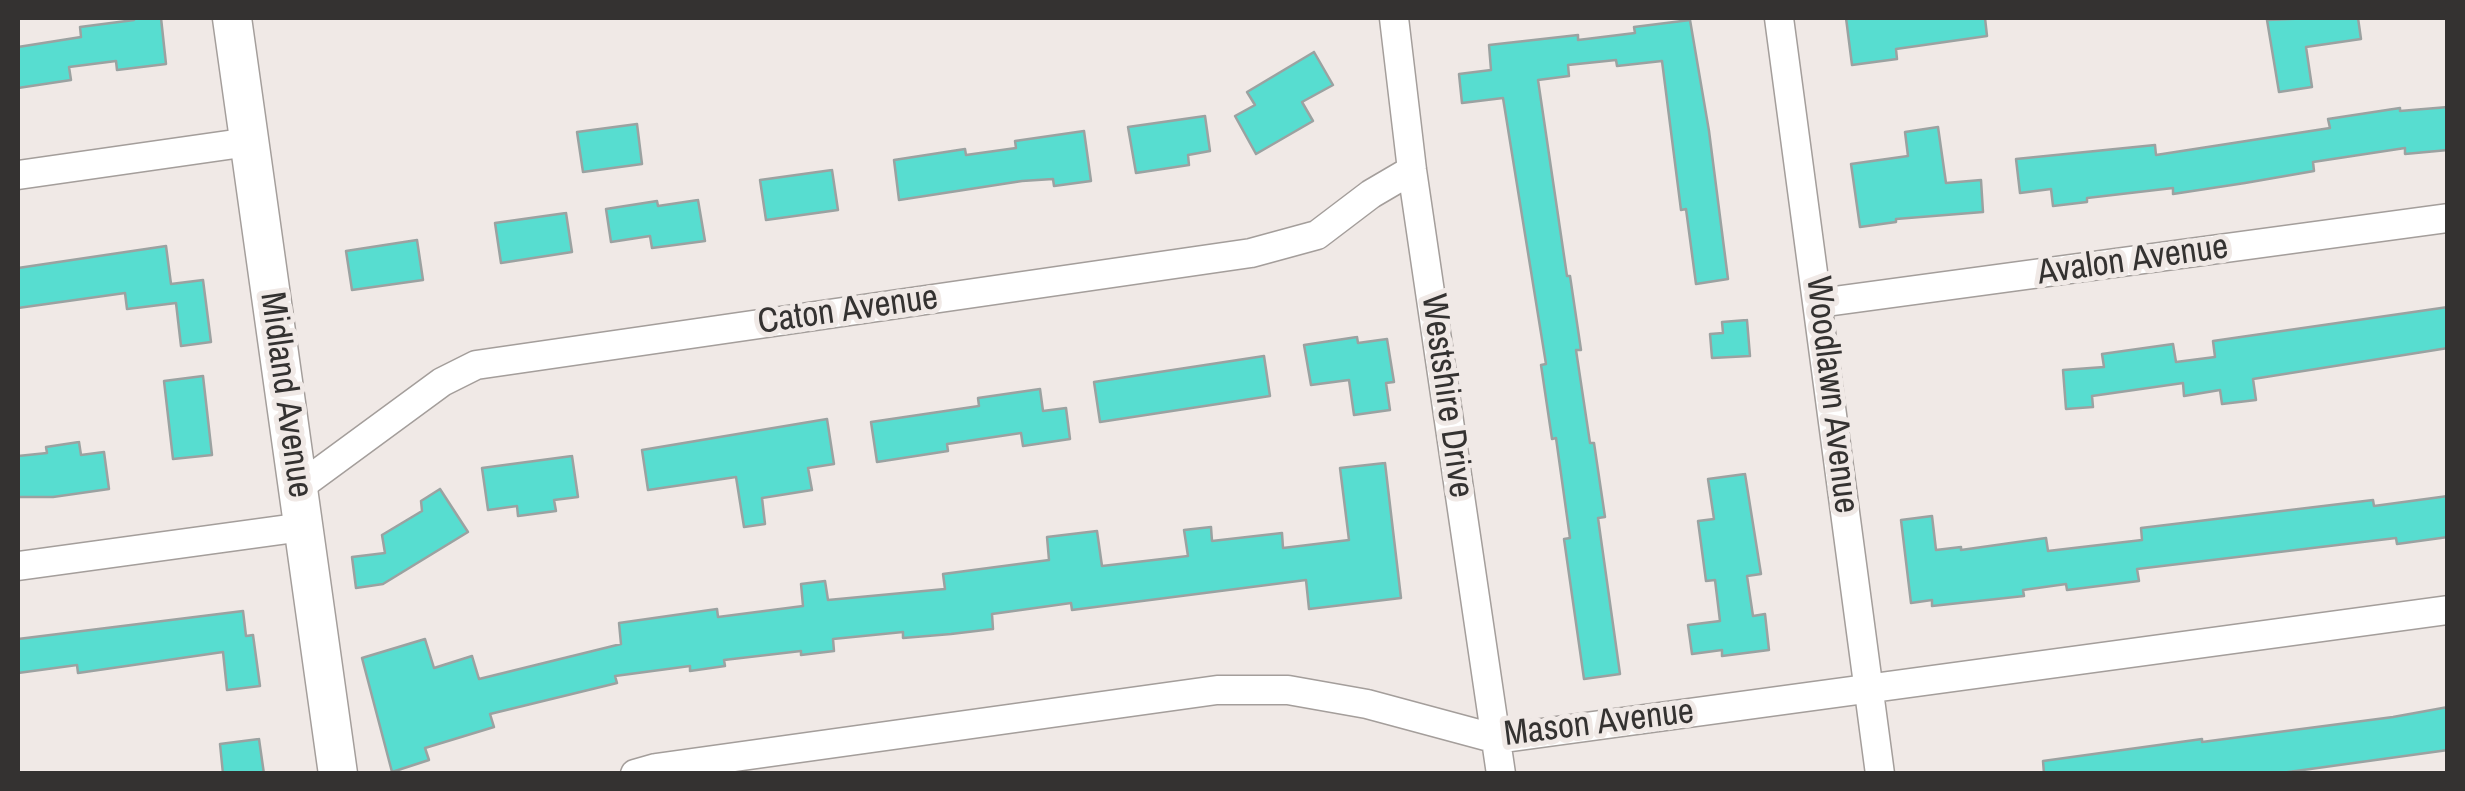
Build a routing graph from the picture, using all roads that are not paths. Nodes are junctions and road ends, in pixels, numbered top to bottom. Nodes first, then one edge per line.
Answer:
1 (232, 18) edge
2 (1394, 18) edge
3 (1779, 18) edge
4 (249, 142) junction
5 (1412, 170) junction
6 (18, 176) edge
7 (2448, 218) edge
8 (1820, 303) junction
9 (299, 488) junction
10 (304, 527) junction
11 (18, 566) edge
12 (2448, 610) edge
13 (1868, 690) junction
14 (1497, 739) junction
15 (338, 774) edge
16 (634, 774) edge
17 (1501, 774) edge
18 (1880, 774) edge

1 - 4 main road, Midland Avenue
2 - 5 street, Westshire Drive
3 - 8 street, Woodlawn Avenue
4 - 6 street
4 - 9 main road, Midland Avenue
5 - 9 street, Caton Avenue
5 - 14 street, Westshire Drive
7 - 8 street, Avalon Avenue
8 - 13 street, Woodlawn Avenue
9 - 10 main road, Midland Avenue
10 - 11 street
10 - 15 main road, Midland Avenue
12 - 13 street, Mason Avenue
13 - 14 street, Mason Avenue
13 - 18 street, Woodlawn Avenue
14 - 16 street, Mason Avenue
14 - 17 street, Westshire Drive

